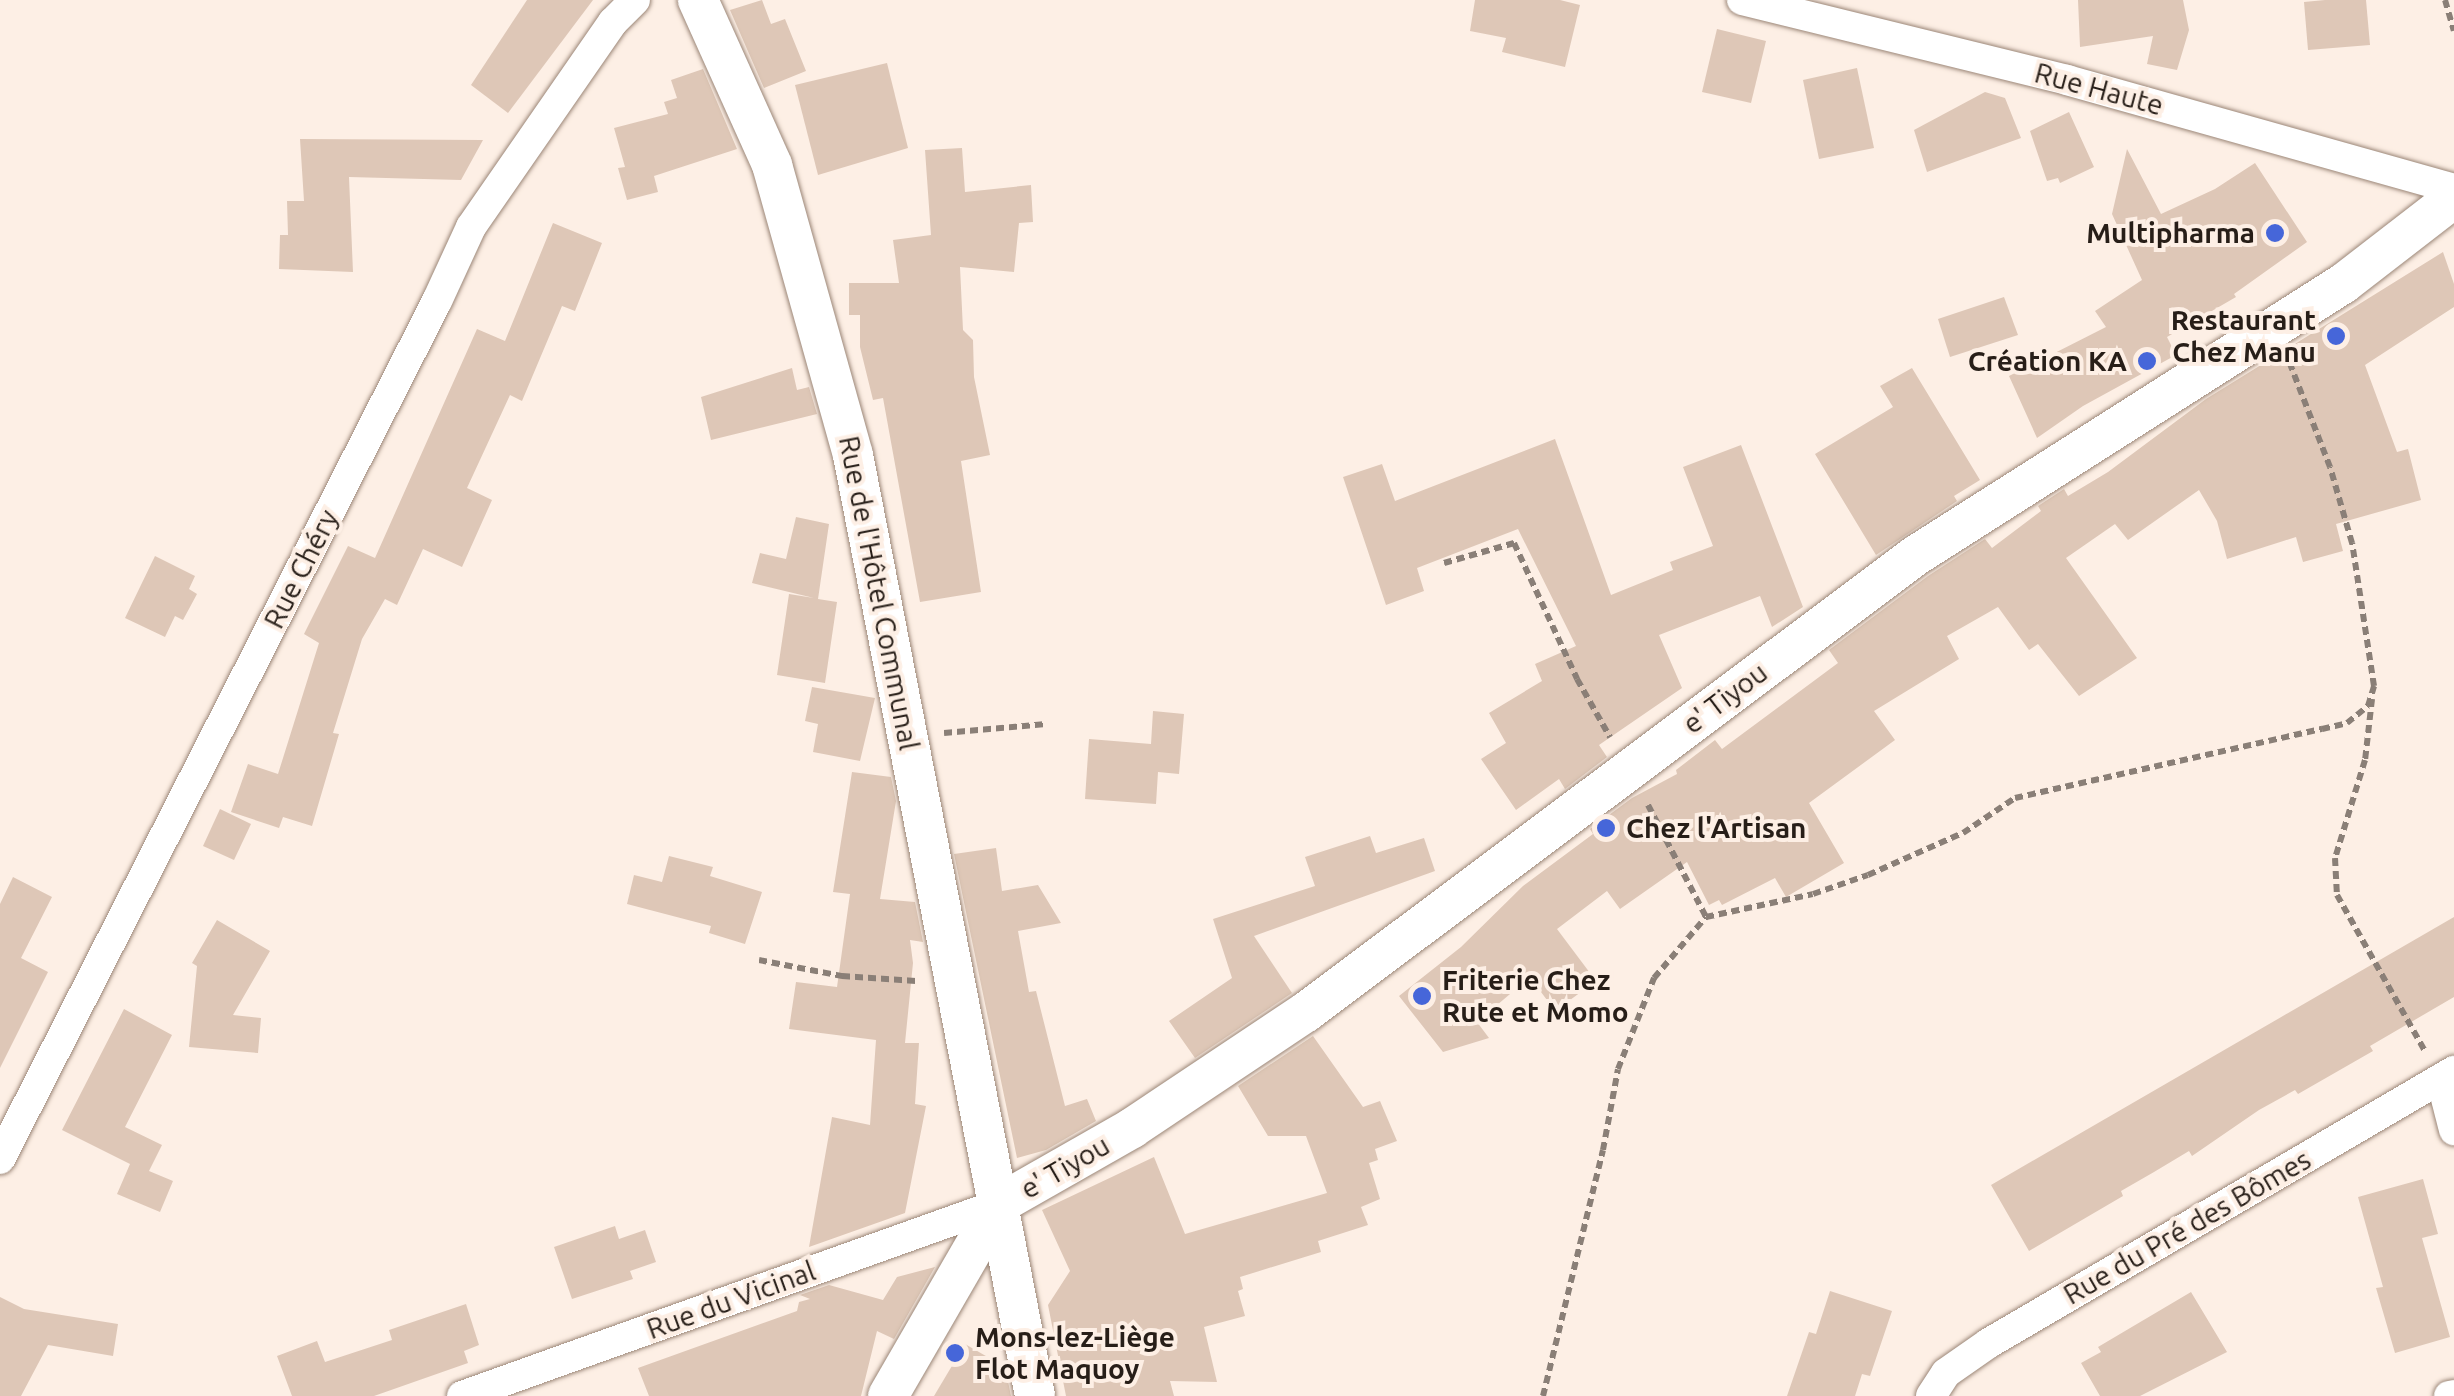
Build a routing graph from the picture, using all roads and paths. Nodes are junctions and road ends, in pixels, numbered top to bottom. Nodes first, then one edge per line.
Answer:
1 (635, 0) edge
2 (698, 0) edge
3 (1742, 0) edge
4 (2445, 0) edge
5 (2454, 32) edge
6 (2454, 189) edge
7 (2454, 198) edge
8 (2274, 326) junction
9 (1444, 563) dead end
10 (2372, 698) junction
11 (1046, 724) dead end
12 (908, 736) junction
13 (1629, 770) junction
14 (1706, 917) junction
15 (759, 960) dead end
16 (954, 982) junction
17 (2447, 1075) edge
18 (2454, 1130) edge
19 (0, 1160) edge
20 (1000, 1204) junction
21 (462, 1396) edge
22 (888, 1396) edge
23 (1035, 1396) edge
24 (1543, 1396) edge
25 (1931, 1396) edge

1 - 19 street, Rue Chéry
2 - 12 street, Rue de l'Hôtel Communal
3 - 6 street, Rue Haute
4 - 5 path
7 - 8 street, e' Tiyou
8 - 10 path
8 - 13 street, e' Tiyou
9 - 13 path
10 - 14 path
10 - 17 path
11 - 12 path
12 - 16 street, Rue de l'Hôtel Communal
13 - 14 path
13 - 20 street, e' Tiyou
14 - 24 path
15 - 16 path
16 - 20 street, Rue de l'Hôtel Communal
17 - 18 street
17 - 25 street, Rue du Pré des Bômes
20 - 21 street, Rue du Vicinal
20 - 22 street
20 - 23 street, Rue de l'Hôtel Communal

